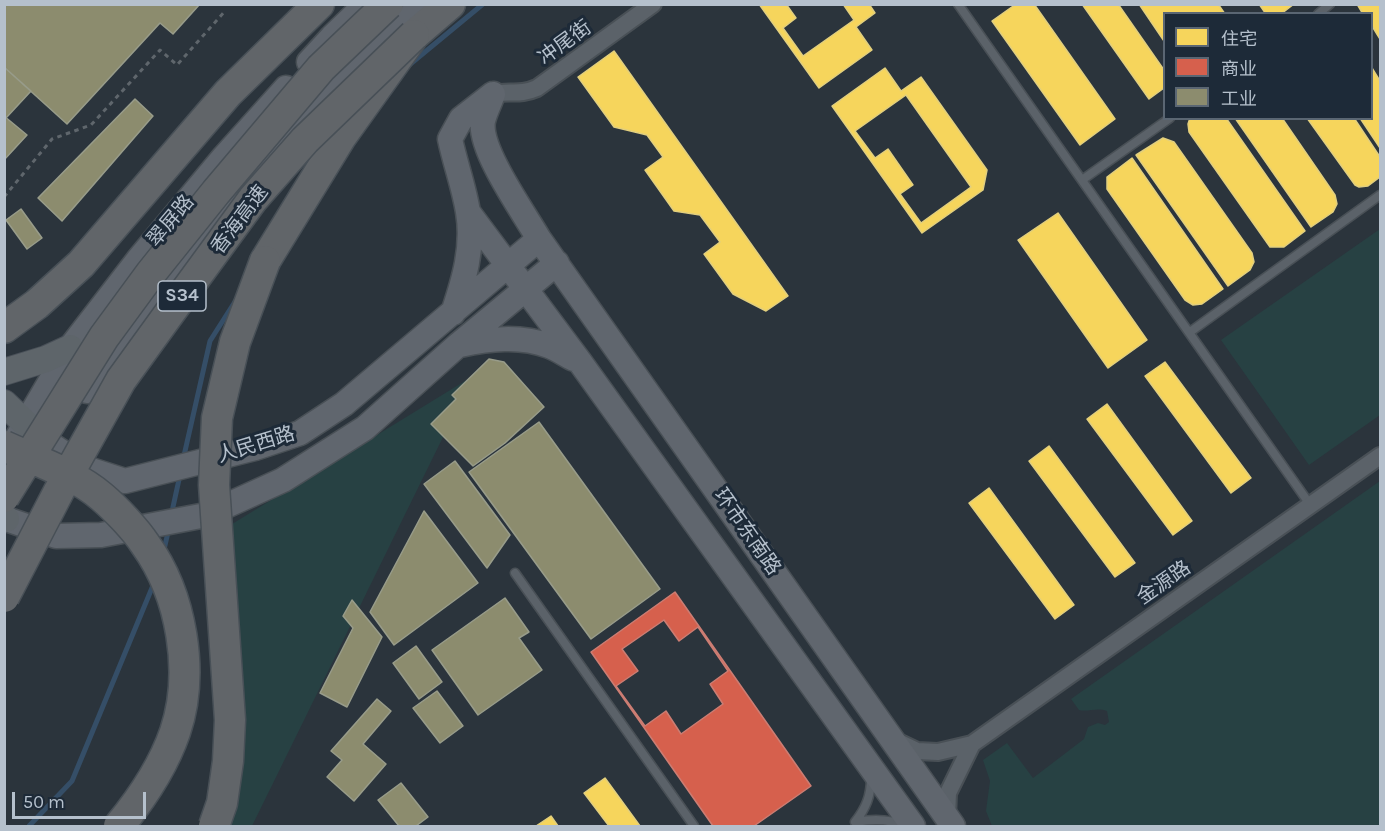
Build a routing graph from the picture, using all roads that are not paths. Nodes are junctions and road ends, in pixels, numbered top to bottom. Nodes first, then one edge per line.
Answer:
1 (318, 4) edge
2 (366, 4) edge
3 (388, 4) edge
4 (423, 4) edge
5 (450, 4) edge
6 (653, 4) edge
7 (958, 4) edge
8 (414, 35) junction
9 (493, 94) junction
10 (1167, 120) edge
11 (1082, 180) junction
12 (1380, 195) edge
13 (468, 212) junction
14 (539, 239) junction
15 (557, 263) junction
16 (508, 266) junction
17 (525, 288) junction
18 (453, 313) junction
19 (4, 328) edge
20 (1190, 332) junction
21 (458, 345) junction
22 (70, 348) junction
23 (580, 362) junction
24 (4, 372) edge
25 (4, 403) edge
26 (25, 423) junction
27 (4, 446) edge
28 (53, 446) junction
29 (1380, 456) edge
30 (4, 460) edge
31 (4, 465) edge
32 (1311, 506) junction
33 (5, 515) edge
34 (515, 573) dead end
35 (4, 597) edge
36 (894, 740) junction
37 (972, 744) junction
38 (863, 755) junction
39 (950, 822) edge
40 (852, 824) edge
41 (120, 826) edge
42 (214, 826) edge
43 (694, 826) edge
44 (904, 826) edge
45 (913, 826) edge

1 - 19 highway
2 - 22 main road, 翠屏路
3 - 33 highway, 香海高速 / S34, bridge
4 - 28 main road, 翠屏路
5 - 8 highway, 香海高速 / S34
6 - 9 street, 冲尾街
7 - 11 lane
8 - 35 highway, 香海高速 / S34, bridge
8 - 42 highway, bridge
9 - 13 main road
9 - 14 main road, 环市东南路
10 - 11 lane
11 - 20 lane
12 - 20 lane
13 - 16 main road, 环市东南路
13 - 18 main road
14 - 15 main road, 环市东南路
14 - 16 main road, 人民西路
15 - 17 main road, 人民西路
15 - 36 main road, 环市东南路
16 - 17 main road, 环市东南路
16 - 18 main road, 人民西路
17 - 21 main road, 人民西路
17 - 23 main road, 环市东南路
18 - 28 main road, 人民西路
20 - 32 lane
21 - 23 main road
21 - 33 main road, 人民西路
22 - 24 main road
22 - 26 main road, 翠屏路
23 - 38 main road, 环市东南路
25 - 26 main road, 人民西路
26 - 28 main road, 人民西路
26 - 30 main road, 翠屏路
27 - 41 highway, bridge
28 - 31 main road
28 - 33 main road, 翠屏路
29 - 32 street, 金源路
32 - 37 street, 金源路
34 - 43 lane
36 - 37 street
36 - 39 main road, 环市东南路
37 - 39 street
38 - 40 lane
38 - 45 main road, 环市东南路
40 - 44 lane

